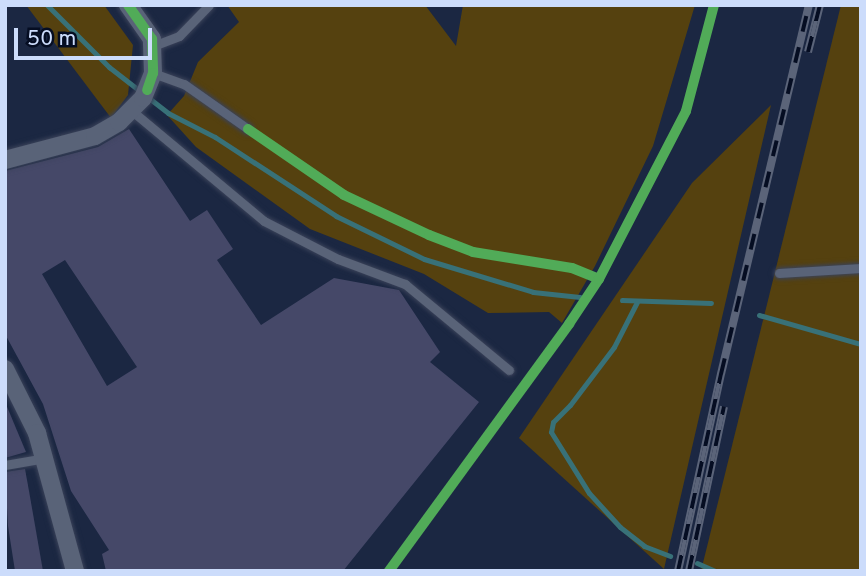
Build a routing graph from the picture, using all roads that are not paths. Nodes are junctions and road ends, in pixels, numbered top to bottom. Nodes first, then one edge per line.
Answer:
1 (128, 5) edge
2 (209, 5) edge
3 (153, 46) junction
4 (144, 93) junction
5 (248, 129) dead end
6 (5, 160) edge
7 (861, 268) edge
8 (779, 273) dead end
9 (5, 369) edge
10 (509, 370) dead end
11 (45, 458) junction
12 (5, 466) edge
13 (75, 571) edge

1 - 3 street
2 - 3 lane
3 - 4 street
4 - 5 lane
4 - 6 street
4 - 10 lane
7 - 8 lane
9 - 11 street
11 - 12 lane
11 - 13 street

